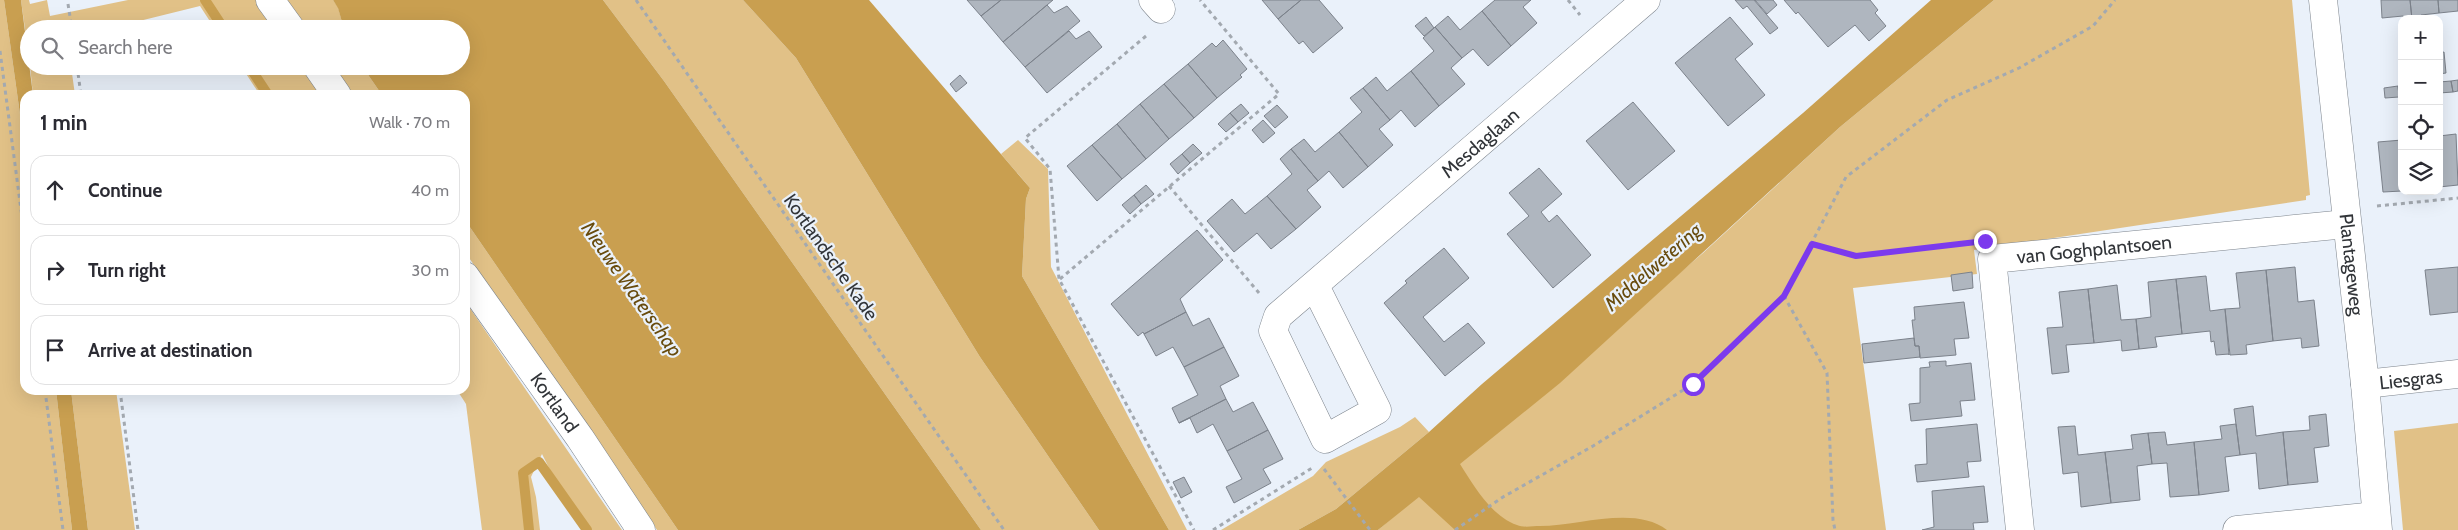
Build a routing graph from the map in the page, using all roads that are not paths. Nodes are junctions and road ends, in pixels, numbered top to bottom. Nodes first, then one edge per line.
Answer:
1 (270, 0) edge
2 (1646, 0) edge
3 (2323, 0) edge
4 (284, 20) edge
5 (323, 75) edge
6 (334, 90) edge
7 (2346, 216) junction
8 (470, 283) edge
9 (1315, 286) junction
10 (2458, 374) edge
11 (2365, 384) junction
12 (2377, 523) edge
13 (641, 530) edge
14 (2020, 530) edge
15 (2237, 530) edge

1 - 4 street
2 - 9 street, Mesdaglaan
3 - 7 street, Plantageweg
5 - 6 street
7 - 11 street, Plantageweg
7 - 14 street, van Goghplantsoen
8 - 13 street, Kortland
9 - 9 street, Mesdaglaan
10 - 11 street, Liesgras
11 - 12 street, Plantageweg
12 - 15 street

